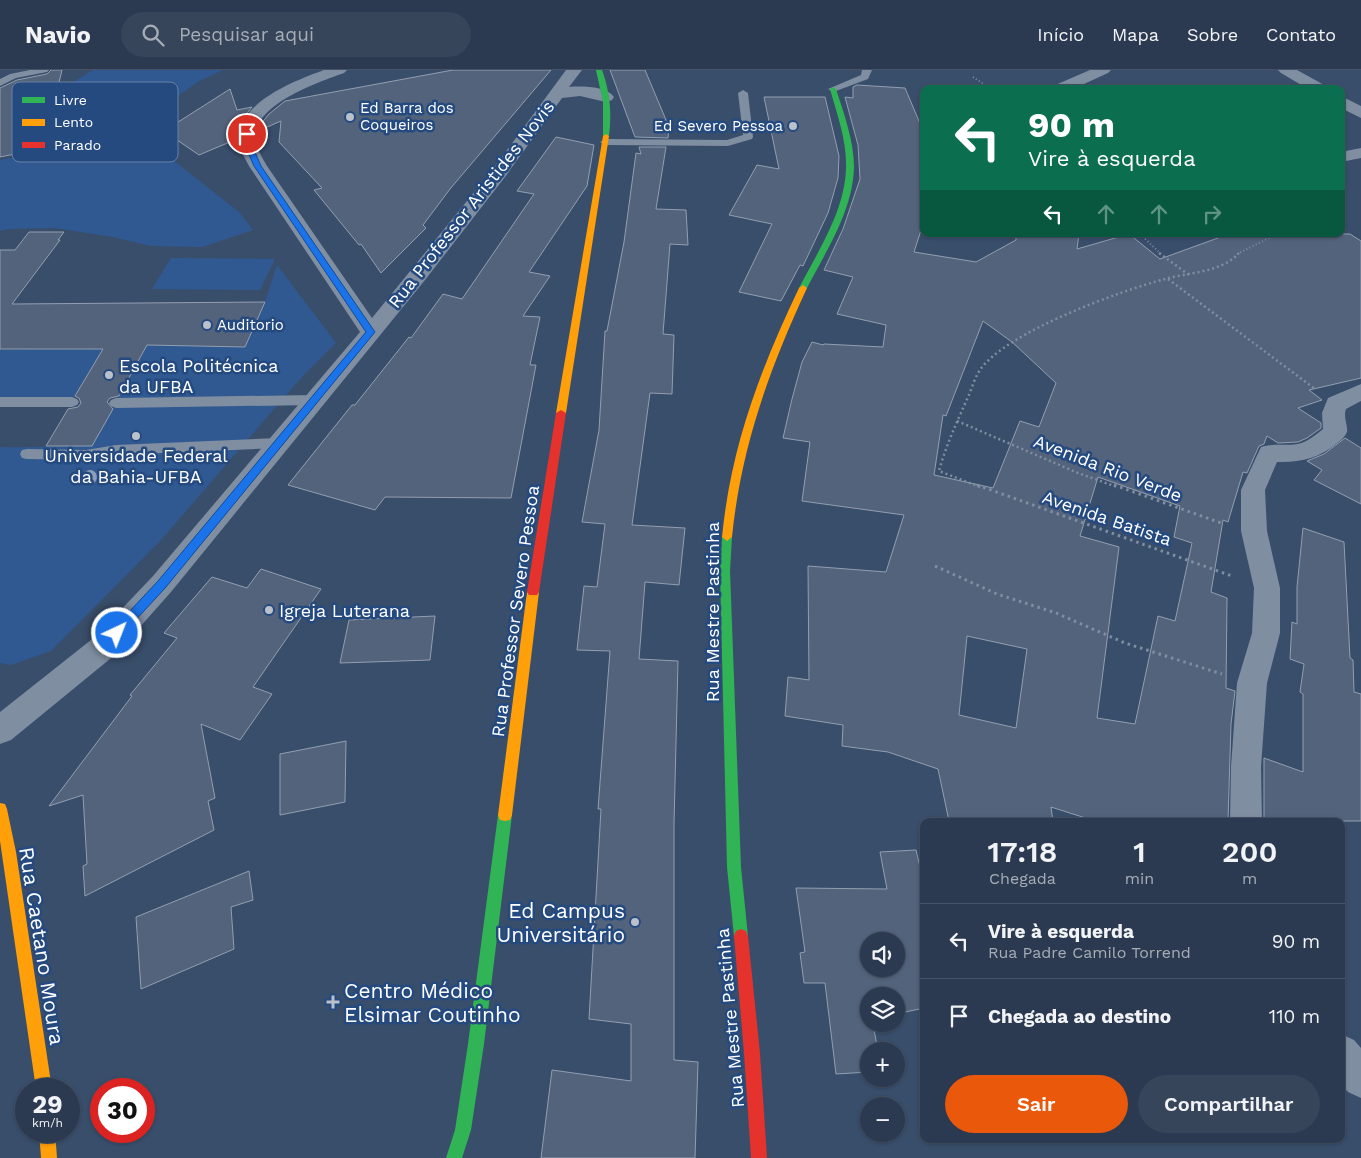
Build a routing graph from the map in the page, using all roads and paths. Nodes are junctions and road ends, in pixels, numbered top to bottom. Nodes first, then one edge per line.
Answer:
1 (44, 70) edge
2 (339, 70) edge
3 (574, 70) edge
4 (599, 70) edge
5 (867, 70) edge
6 (1103, 70) edge
7 (1286, 70) edge
8 (973, 78) dead end
9 (0, 83) edge
10 (984, 85) edge
11 (1068, 85) edge
12 (1313, 85) edge
13 (834, 89) joint
14 (743, 93) dead end
15 (554, 95) junction
16 (606, 97) junction
17 (1345, 103) edge
18 (1361, 113) edge
19 (605, 142) junction
20 (1361, 153) edge
21 (1345, 156) edge
22 (1143, 237) edge
23 (1270, 237) edge
24 (1189, 275) junction
25 (1168, 278) junction
26 (371, 332) junction
27 (1361, 392) edge
28 (313, 400) junction
29 (0, 402) edge
30 (72, 402) dead end
31 (116, 403) dead end
32 (1336, 404) junction
33 (956, 420) junction
34 (278, 443) junction
35 (27, 454) dead end
36 (1254, 531) junction
37 (935, 566) dead end
38 (1267, 588) junction
39 (1252, 683) junction
40 (0, 730) edge
41 (0, 809) edge
42 (1246, 818) edge
43 (1345, 1058) edge
44 (42, 1078) edge
45 (1361, 1079) edge
46 (47, 1143) edge
47 (48, 1158) edge
48 (454, 1158) edge
49 (759, 1158) edge

1 - 9 lane
2 - 26 street
3 - 15 street, Rua Professor Aristides Novis
4 - 16 street, Rua Professor Severo Pessoa
5 - 13 lane
6 - 11 street
7 - 12 street
8 - 10 path
13 - 49 street, Rua Mestre Pastinha
14 - 19 lane
15 - 16 street
15 - 26 street, Rua Professor Aristides Novis
16 - 19 street, Rua Professor Severo Pessoa
17 - 18 street
19 - 48 street, Rua Professor Severo Pessoa
20 - 21 street
22 - 24 path
23 - 24 path
24 - 25 path
25 - 32 path
25 - 33 path
26 - 28 street, Rua Professor Aristides Novis
27 - 32 street
28 - 31 lane
28 - 34 street, Rua Professor Aristides Novis
29 - 30 lane
32 - 36 street
33 - 36 path, Avenida Rio Verde
33 - 38 path, Avenida Batista
34 - 35 lane
34 - 40 street, Rua Professor Aristides Novis
36 - 38 street
37 - 39 path
38 - 39 street
39 - 42 street
41 - 44 street, Rua Caetano Moura
43 - 45 street
46 - 47 street

